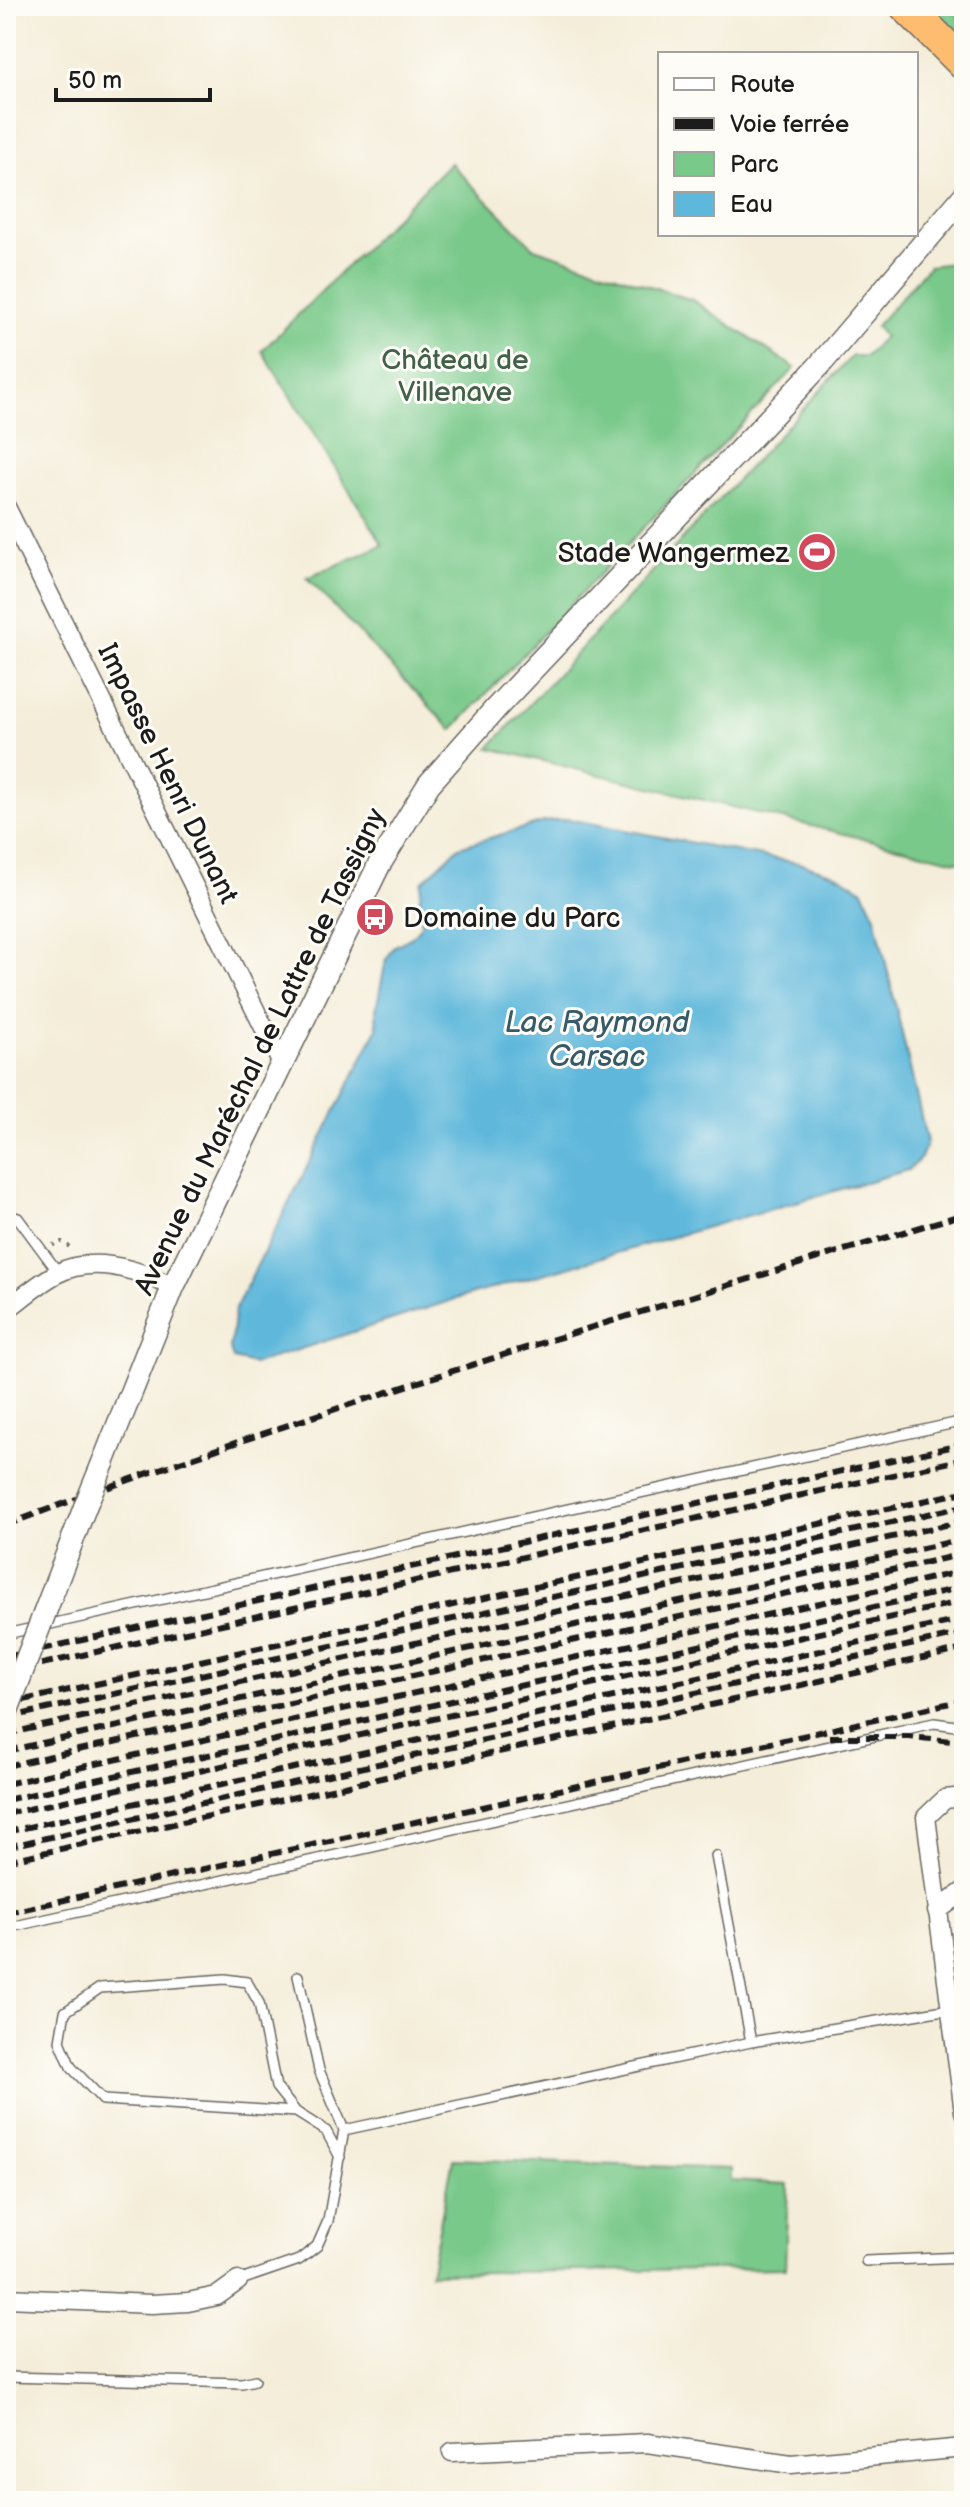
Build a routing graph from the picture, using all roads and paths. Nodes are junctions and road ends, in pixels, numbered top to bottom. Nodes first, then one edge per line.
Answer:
1 (906, 6) edge
2 (964, 64) edge
3 (963, 201) edge
4 (6, 507) edge
5 (282, 1064) junction
6 (6, 1214) edge
7 (58, 1272) junction
8 (173, 1287) junction
9 (6, 1310) edge
10 (964, 1421) edge
11 (6, 1634) edge
12 (6, 1713) edge
13 (964, 1727) edge
14 (964, 1797) edge
15 (716, 1856) dead end
16 (964, 1891) edge
17 (937, 1911) junction
18 (6, 1928) edge
19 (298, 1976) dead end
20 (950, 2009) junction
21 (751, 2042) junction
22 (296, 2112) junction
23 (964, 2112) edge
24 (344, 2130) junction
25 (340, 2157) junction
26 (964, 2257) edge
27 (866, 2261) dead end
28 (238, 2281) joint
29 (6, 2298) edge
30 (6, 2377) edge
31 (255, 2380) dead end
32 (964, 2448) edge
33 (452, 2452) dead end

1 - 2 highway
3 - 5 street, Avenue du Maréchal de Lattre de Tassigny
4 - 5 street, Impasse Henri Dunant
5 - 8 street, Avenue du Maréchal de Lattre de Tassigny
6 - 7 lane
7 - 8 street
7 - 9 street
8 - 12 street, Avenue du Maréchal de Lattre de Tassigny, bridge
10 - 11 lane
13 - 18 lane
14 - 17 street
15 - 21 lane
16 - 17 street
17 - 20 street
19 - 24 lane
20 - 21 lane
20 - 23 street
21 - 24 lane
22 - 22 lane
22 - 25 lane
24 - 25 lane
25 - 28 lane
26 - 27 lane
28 - 29 street
30 - 31 lane
32 - 33 street

